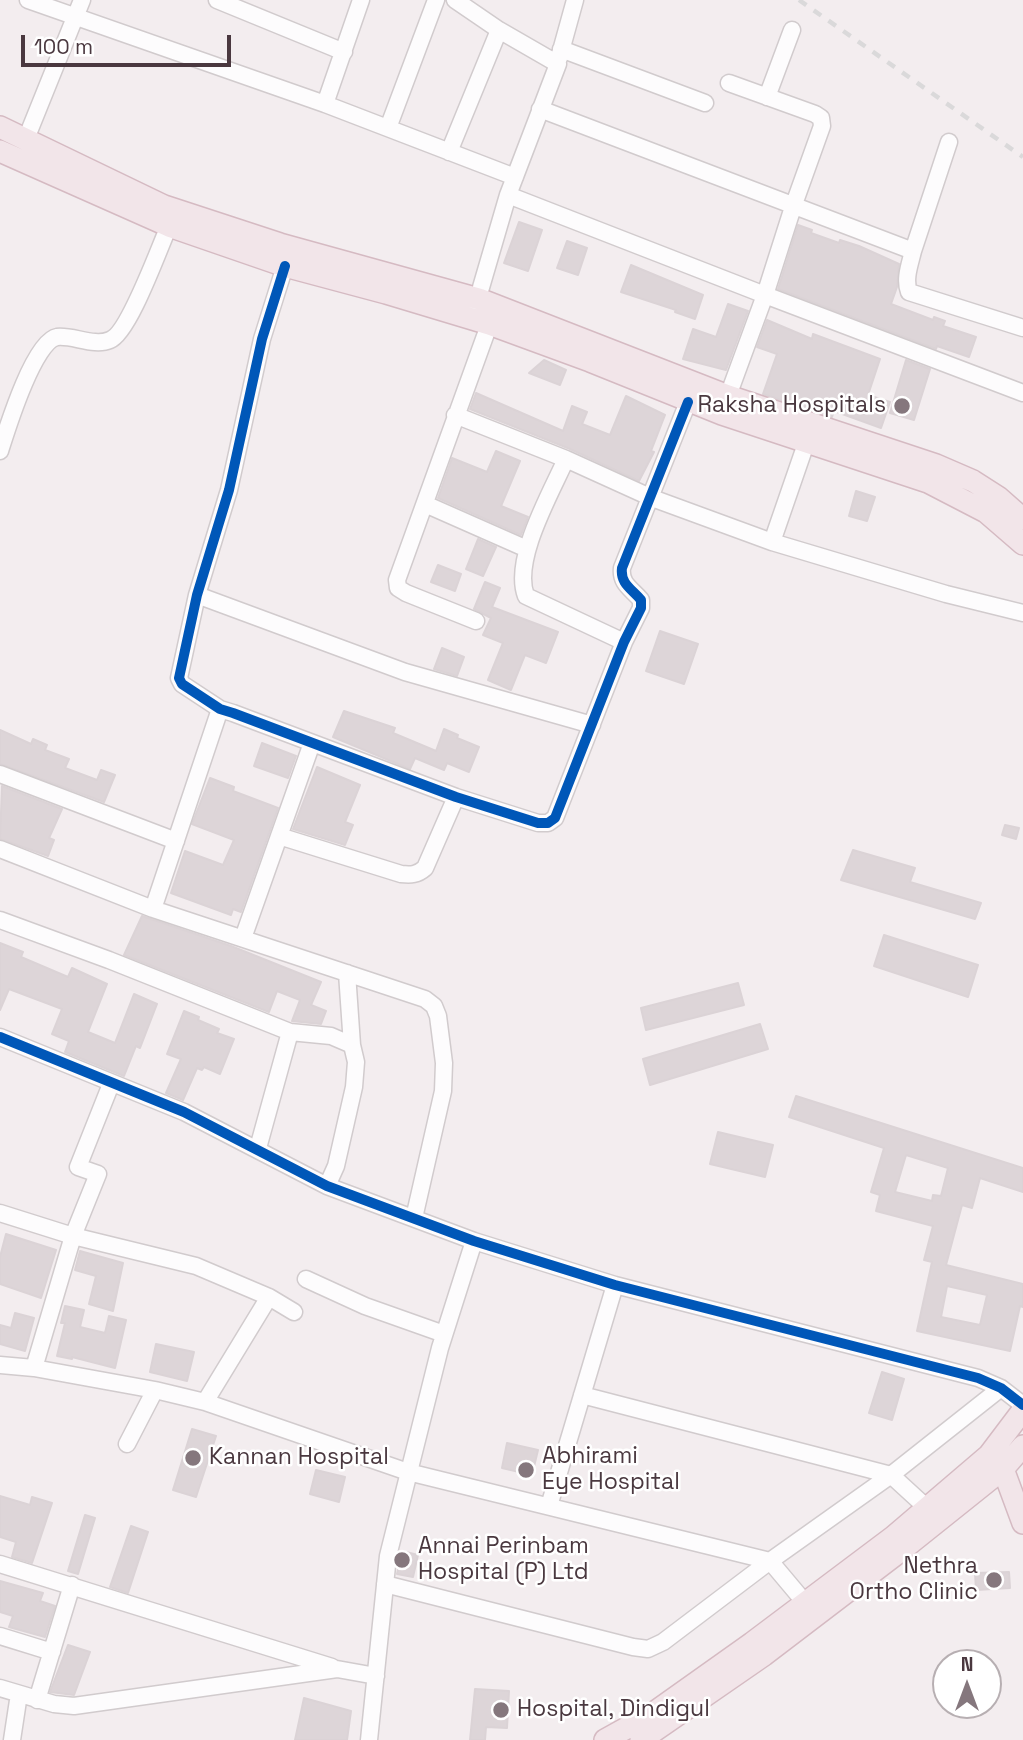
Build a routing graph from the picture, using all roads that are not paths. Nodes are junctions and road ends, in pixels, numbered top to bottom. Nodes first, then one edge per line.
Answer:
1 (28, 0) edge
2 (82, 0) edge
3 (217, 0) edge
4 (361, 0) edge
5 (436, 0) edge
6 (455, 0) edge
7 (575, 0) edge
8 (74, 17) junction
9 (499, 30) junction
10 (792, 30) dead end
11 (344, 52) junction
12 (559, 56) junction
13 (729, 83) dead end
14 (768, 97) junction
15 (705, 103) dead end
16 (325, 104) junction
17 (540, 109) junction
18 (0, 127) edge
19 (388, 128) junction
20 (26, 139) junction
21 (949, 142) dead end
22 (0, 151) edge
23 (449, 152) junction
24 (515, 177) junction
25 (508, 195) junction
26 (793, 206) junction
27 (169, 226) junction
28 (914, 251) junction
29 (285, 266) junction
30 (765, 295) junction
31 (484, 312) junction
32 (1023, 328) edge
33 (1023, 393) edge
34 (729, 396) junction
35 (688, 401) junction
36 (456, 415) junction
37 (810, 433) junction
38 (0, 451) edge
39 (566, 459) junction
40 (652, 498) junction
41 (425, 504) junction
42 (1023, 519) edge
43 (772, 542) junction
44 (1023, 544) edge
45 (527, 550) junction
46 (197, 595) junction
47 (1023, 613) edge
48 (476, 621) dead end
49 (624, 642) junction
50 (220, 709) junction
51 (592, 725) junction
52 (312, 743) junction
53 (0, 774) edge
54 (456, 797) junction
55 (279, 836) junction
56 (176, 841) junction
57 (0, 849) edge
58 (153, 909) junction
59 (0, 920) edge
60 (243, 938) junction
61 (347, 973) junction
62 (290, 1032) junction
63 (0, 1037) edge
64 (352, 1045) junction
65 (111, 1083) junction
66 (258, 1148) junction
67 (327, 1186) junction
68 (0, 1213) edge
69 (414, 1217) junction
70 (72, 1236) junction
71 (474, 1241) junction
72 (306, 1279) dead end
73 (615, 1286) junction
74 (269, 1297) junction
75 (294, 1312) dead end
76 (444, 1334) junction
77 (0, 1364) edge
78 (34, 1368) junction
79 (1001, 1388) junction
80 (155, 1390) junction
81 (582, 1395) junction
82 (205, 1402) junction
83 (1023, 1405) edge
84 (1023, 1410) edge
85 (127, 1444) dead end
86 (1023, 1446) edge
87 (996, 1462) junction
88 (408, 1472) junction
89 (891, 1475) junction
90 (549, 1506) junction
91 (928, 1508) junction
92 (1023, 1523) edge
93 (771, 1561) junction
94 (0, 1564) edge
95 (385, 1584) junction
96 (72, 1585) junction
97 (810, 1608) junction
98 (0, 1636) edge
99 (52, 1652) junction
100 (337, 1669) junction
101 (376, 1676) junction
102 (0, 1688) edge
103 (19, 1694) junction
104 (37, 1700) junction
105 (12, 1740) edge
106 (369, 1740) edge
107 (606, 1740) edge
108 (641, 1740) edge

1 - 8 street
2 - 8 street
3 - 11 street
4 - 11 street
5 - 19 street
6 - 9 street
7 - 12 street
8 - 16 street
8 - 20 street
9 - 12 street
9 - 23 street
10 - 14 street
11 - 16 street
12 - 15 street
12 - 17 street
13 - 14 street
14 - 26 street
16 - 19 street
17 - 24 street
17 - 26 street
18 - 20 main road
19 - 23 street
20 - 31 main road
21 - 28 street
22 - 27 main road
23 - 24 street
24 - 25 street
25 - 30 street
25 - 31 street
26 - 28 street
26 - 30 street
27 - 29 main road
27 - 38 street
28 - 32 street
29 - 31 main road
29 - 46 street
30 - 33 street
30 - 34 street
31 - 34 main road
31 - 35 main road
31 - 36 street
34 - 37 main road
35 - 37 main road
35 - 40 street
36 - 39 street
36 - 41 street
37 - 42 main road
37 - 43 street
37 - 44 main road
39 - 40 street
39 - 45 street
40 - 43 street
40 - 49 street
41 - 45 street
41 - 48 street
43 - 47 street
45 - 49 street
46 - 50 street
46 - 51 street
49 - 51 street
50 - 52 street
50 - 56 street
51 - 54 street
52 - 54 street
52 - 55 street
53 - 56 street
54 - 55 street
55 - 60 street
56 - 58 street
57 - 58 street
58 - 60 street
59 - 62 street
60 - 61 street
61 - 64 street
61 - 69 street
62 - 64 street
62 - 66 street
63 - 65 street
64 - 67 street
65 - 66 street
65 - 70 street
66 - 67 street
67 - 69 street
68 - 70 street
69 - 71 street
70 - 74 street
70 - 78 street
71 - 73 street
71 - 76 street
72 - 76 street
73 - 79 street
73 - 81 street
74 - 75 street
74 - 82 street
76 - 88 street
77 - 78 street
78 - 80 street
79 - 83 street
79 - 89 street
80 - 82 street
80 - 85 street
81 - 89 street
81 - 90 street
82 - 88 street
84 - 87 main road
86 - 87 main road
87 - 91 main road
87 - 92 main road
87 - 97 main road
88 - 90 street
88 - 95 street
89 - 91 street
89 - 93 street
90 - 93 street
91 - 97 main road
93 - 95 street
93 - 97 street
94 - 96 street
95 - 101 street
96 - 99 street
96 - 100 street
97 - 107 main road
97 - 108 main road
98 - 99 street
99 - 104 street
100 - 101 street
100 - 104 street
101 - 106 street
102 - 103 street
103 - 104 street
103 - 105 street

